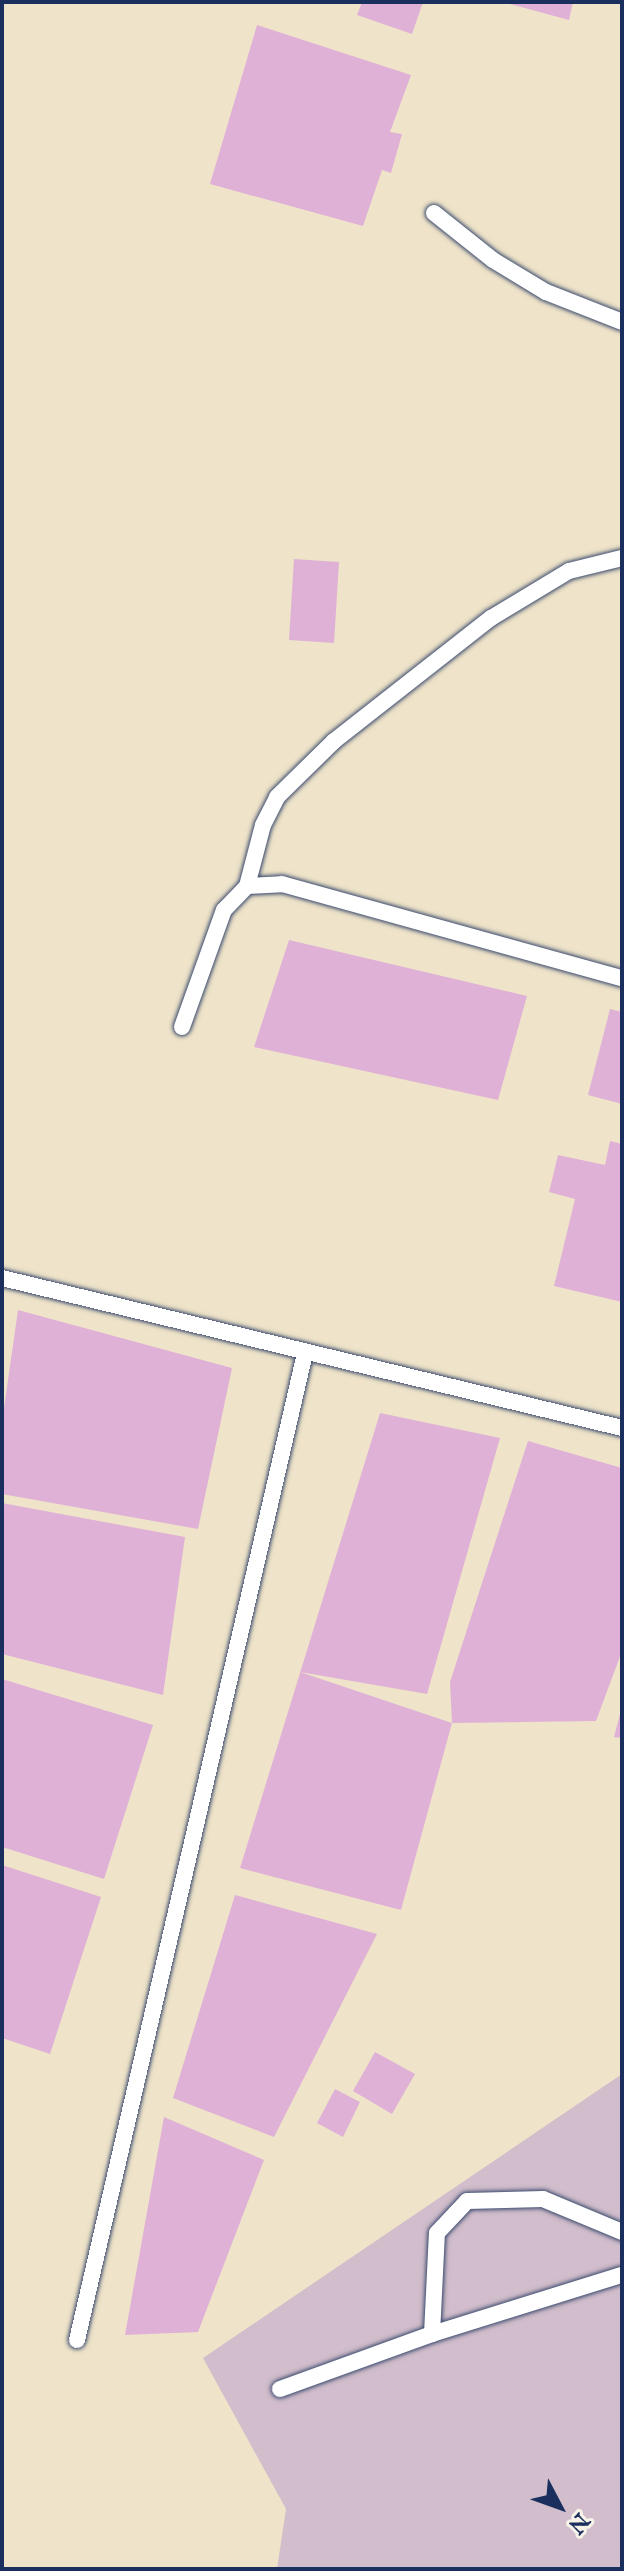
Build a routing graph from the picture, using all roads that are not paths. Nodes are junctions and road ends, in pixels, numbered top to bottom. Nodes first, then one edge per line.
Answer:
1 (434, 213) dead end
2 (622, 322) edge
3 (622, 558) edge
4 (247, 886) junction
5 (622, 978) edge
6 (182, 1027) dead end
7 (2, 1278) edge
8 (305, 1353) junction
9 (622, 1428) edge
10 (622, 2232) edge
11 (622, 2275) edge
12 (432, 2334) junction
13 (77, 2340) dead end
14 (280, 2389) dead end

1 - 2 lane
3 - 4 lane
4 - 5 lane
4 - 6 lane
7 - 8 lane
8 - 9 lane
8 - 13 lane
10 - 12 lane
11 - 12 lane
12 - 14 lane

